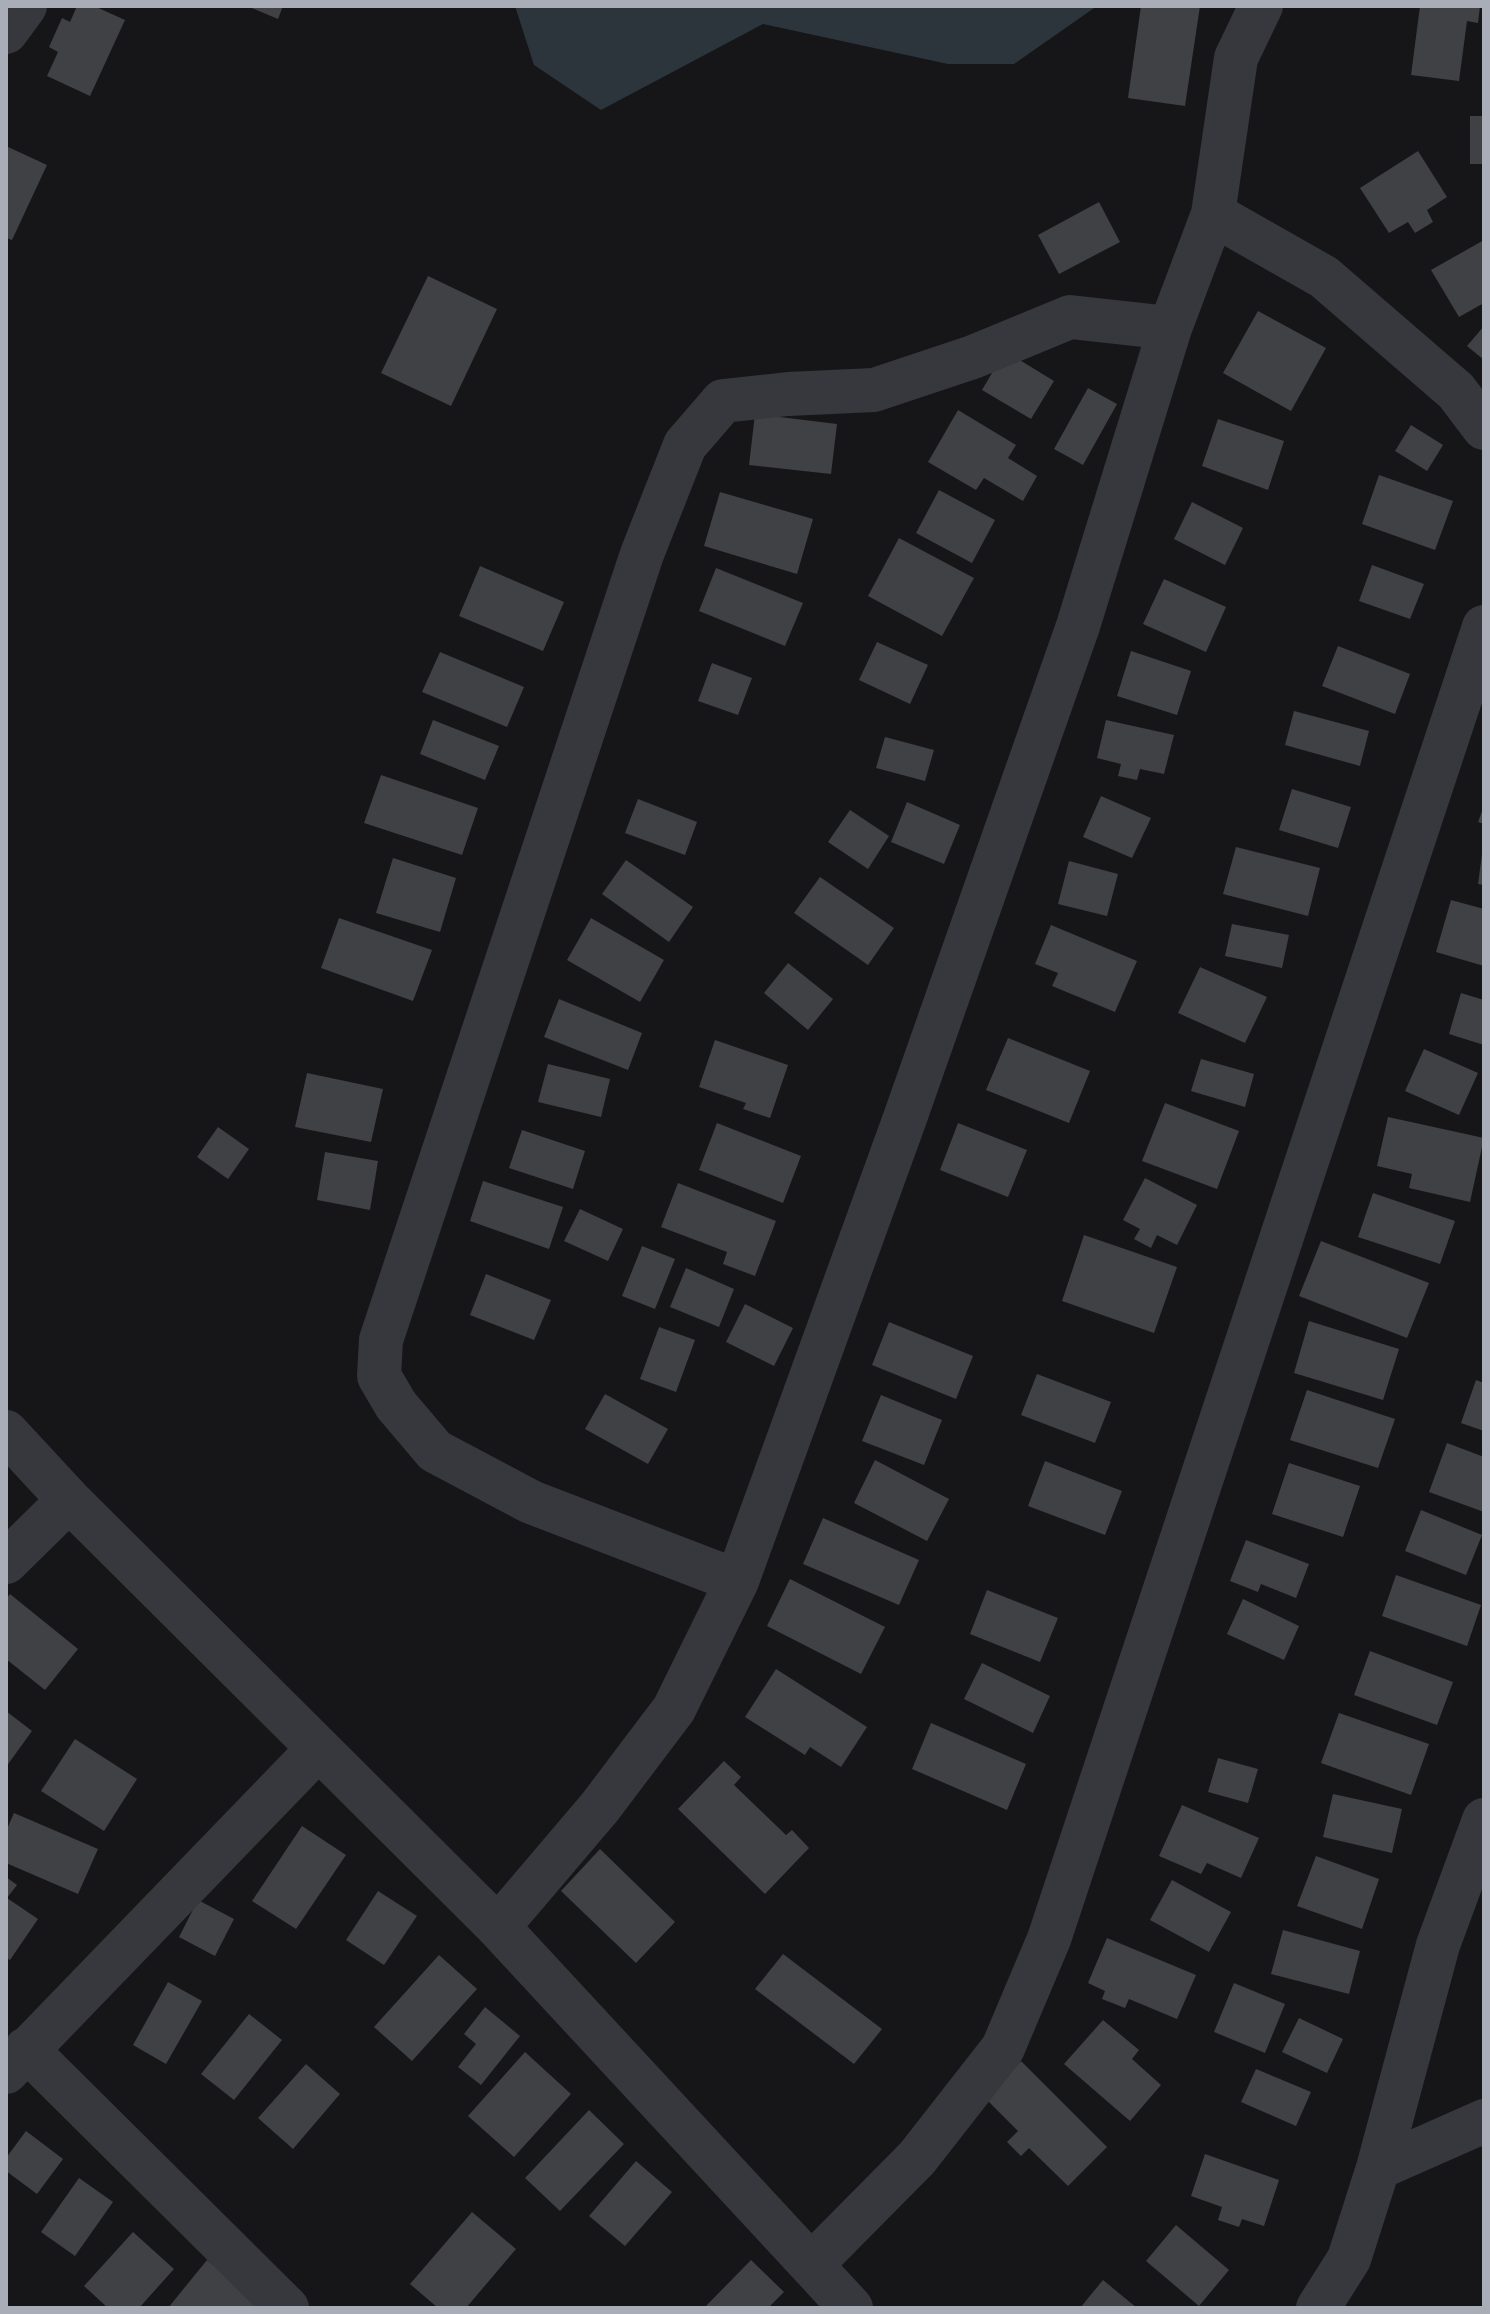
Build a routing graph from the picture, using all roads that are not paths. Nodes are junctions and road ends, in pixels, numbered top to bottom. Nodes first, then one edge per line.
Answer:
1 (25, 6) edge
2 (1261, 6) edge
3 (6, 32) edge
4 (1213, 214) junction
5 (1170, 328) junction
6 (1484, 428) edge
7 (1484, 627) edge
8 (6, 1432) edge
9 (69, 1500) junction
10 (6, 1562) edge
11 (737, 1581) junction
12 (318, 1749) junction
13 (1484, 1820) edge
14 (498, 1927) junction
15 (16, 2060) edge
16 (1484, 2121) edge
17 (1378, 2168) junction
18 (812, 2264) junction
19 (287, 2308) edge
20 (851, 2308) edge
21 (1318, 2308) edge

1 - 3 street
2 - 4 street
4 - 5 street
4 - 6 street
5 - 11 street
5 - 11 street
7 - 18 street
8 - 9 street
9 - 10 street
9 - 12 street
11 - 14 street
12 - 14 street
12 - 15 street
13 - 17 street
14 - 18 street
15 - 19 street
16 - 17 street
17 - 21 street
18 - 20 street

